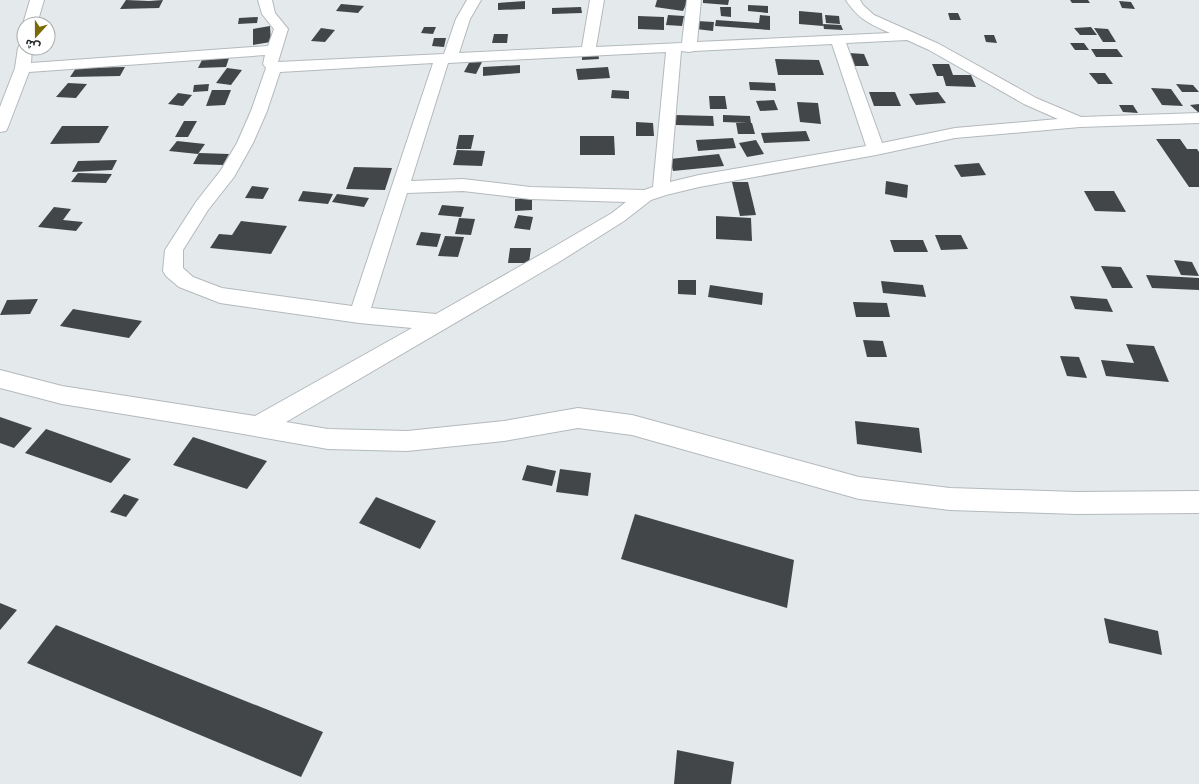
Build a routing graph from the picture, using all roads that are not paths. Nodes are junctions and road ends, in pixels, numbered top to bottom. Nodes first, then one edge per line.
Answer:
1 (37, 0) edge
2 (265, 0) edge
3 (474, 0) edge
4 (597, 0) edge
5 (694, 0) edge
6 (853, 0) edge
7 (32, 16) edge
8 (908, 36) junction
9 (838, 40) junction
10 (681, 48) junction
11 (588, 52) junction
12 (24, 56) edge
13 (446, 58) junction
14 (274, 59) junction
15 (23, 68) junction
16 (1199, 118) edge
17 (1080, 122) junction
18 (0, 127) edge
19 (876, 150) junction
20 (400, 187) junction
21 (653, 193) junction
22 (359, 315) junction
23 (439, 322) junction
24 (0, 379) edge
25 (257, 427) junction
26 (1199, 502) edge

1 - 7 street
2 - 14 street
3 - 13 street
4 - 11 street
5 - 10 street
6 - 8 street
8 - 9 street
8 - 17 street
9 - 10 street
9 - 19 street
10 - 11 street
10 - 21 street
11 - 13 street
12 - 15 street
13 - 14 street
13 - 20 street
14 - 15 street
14 - 22 street
15 - 18 street
16 - 17 street
17 - 19 street
19 - 21 street
20 - 21 street
20 - 22 street
21 - 23 street
22 - 23 street
23 - 25 street
24 - 25 street
25 - 26 street

